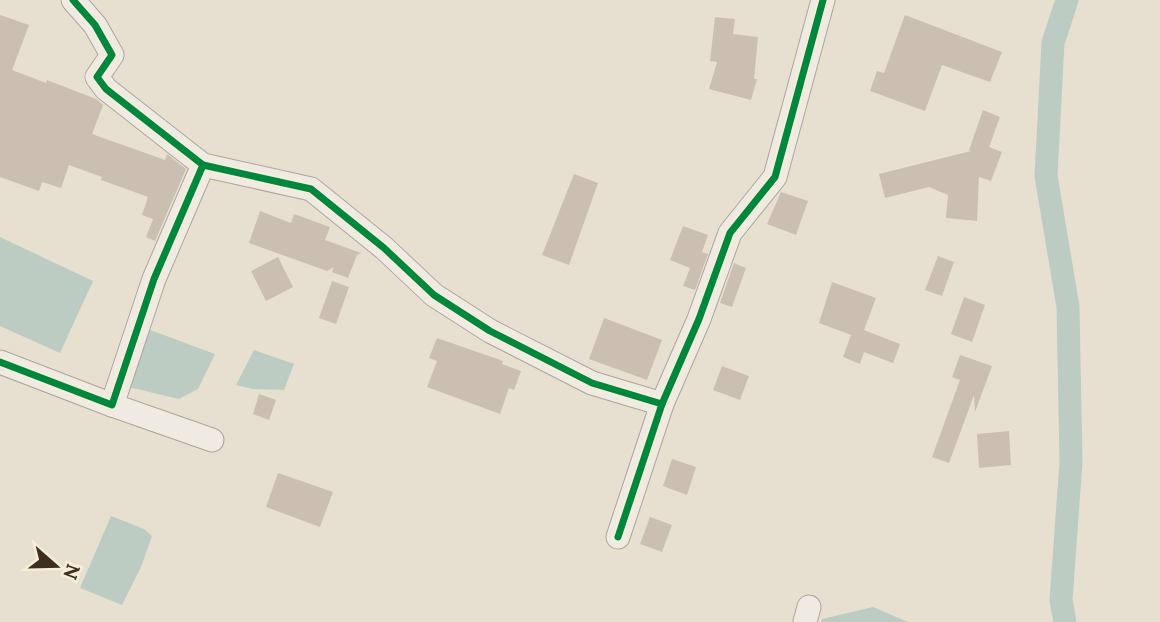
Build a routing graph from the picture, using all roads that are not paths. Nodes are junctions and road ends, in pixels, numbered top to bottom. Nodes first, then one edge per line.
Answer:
1 (73, 0) edge
2 (823, 0) edge
3 (203, 165) junction
4 (0, 362) edge
5 (662, 404) junction
6 (112, 405) junction
7 (212, 440) dead end
8 (618, 537) dead end

1 - 3 street
2 - 5 street
3 - 5 street
3 - 6 street
4 - 6 street
5 - 8 street
6 - 7 street

